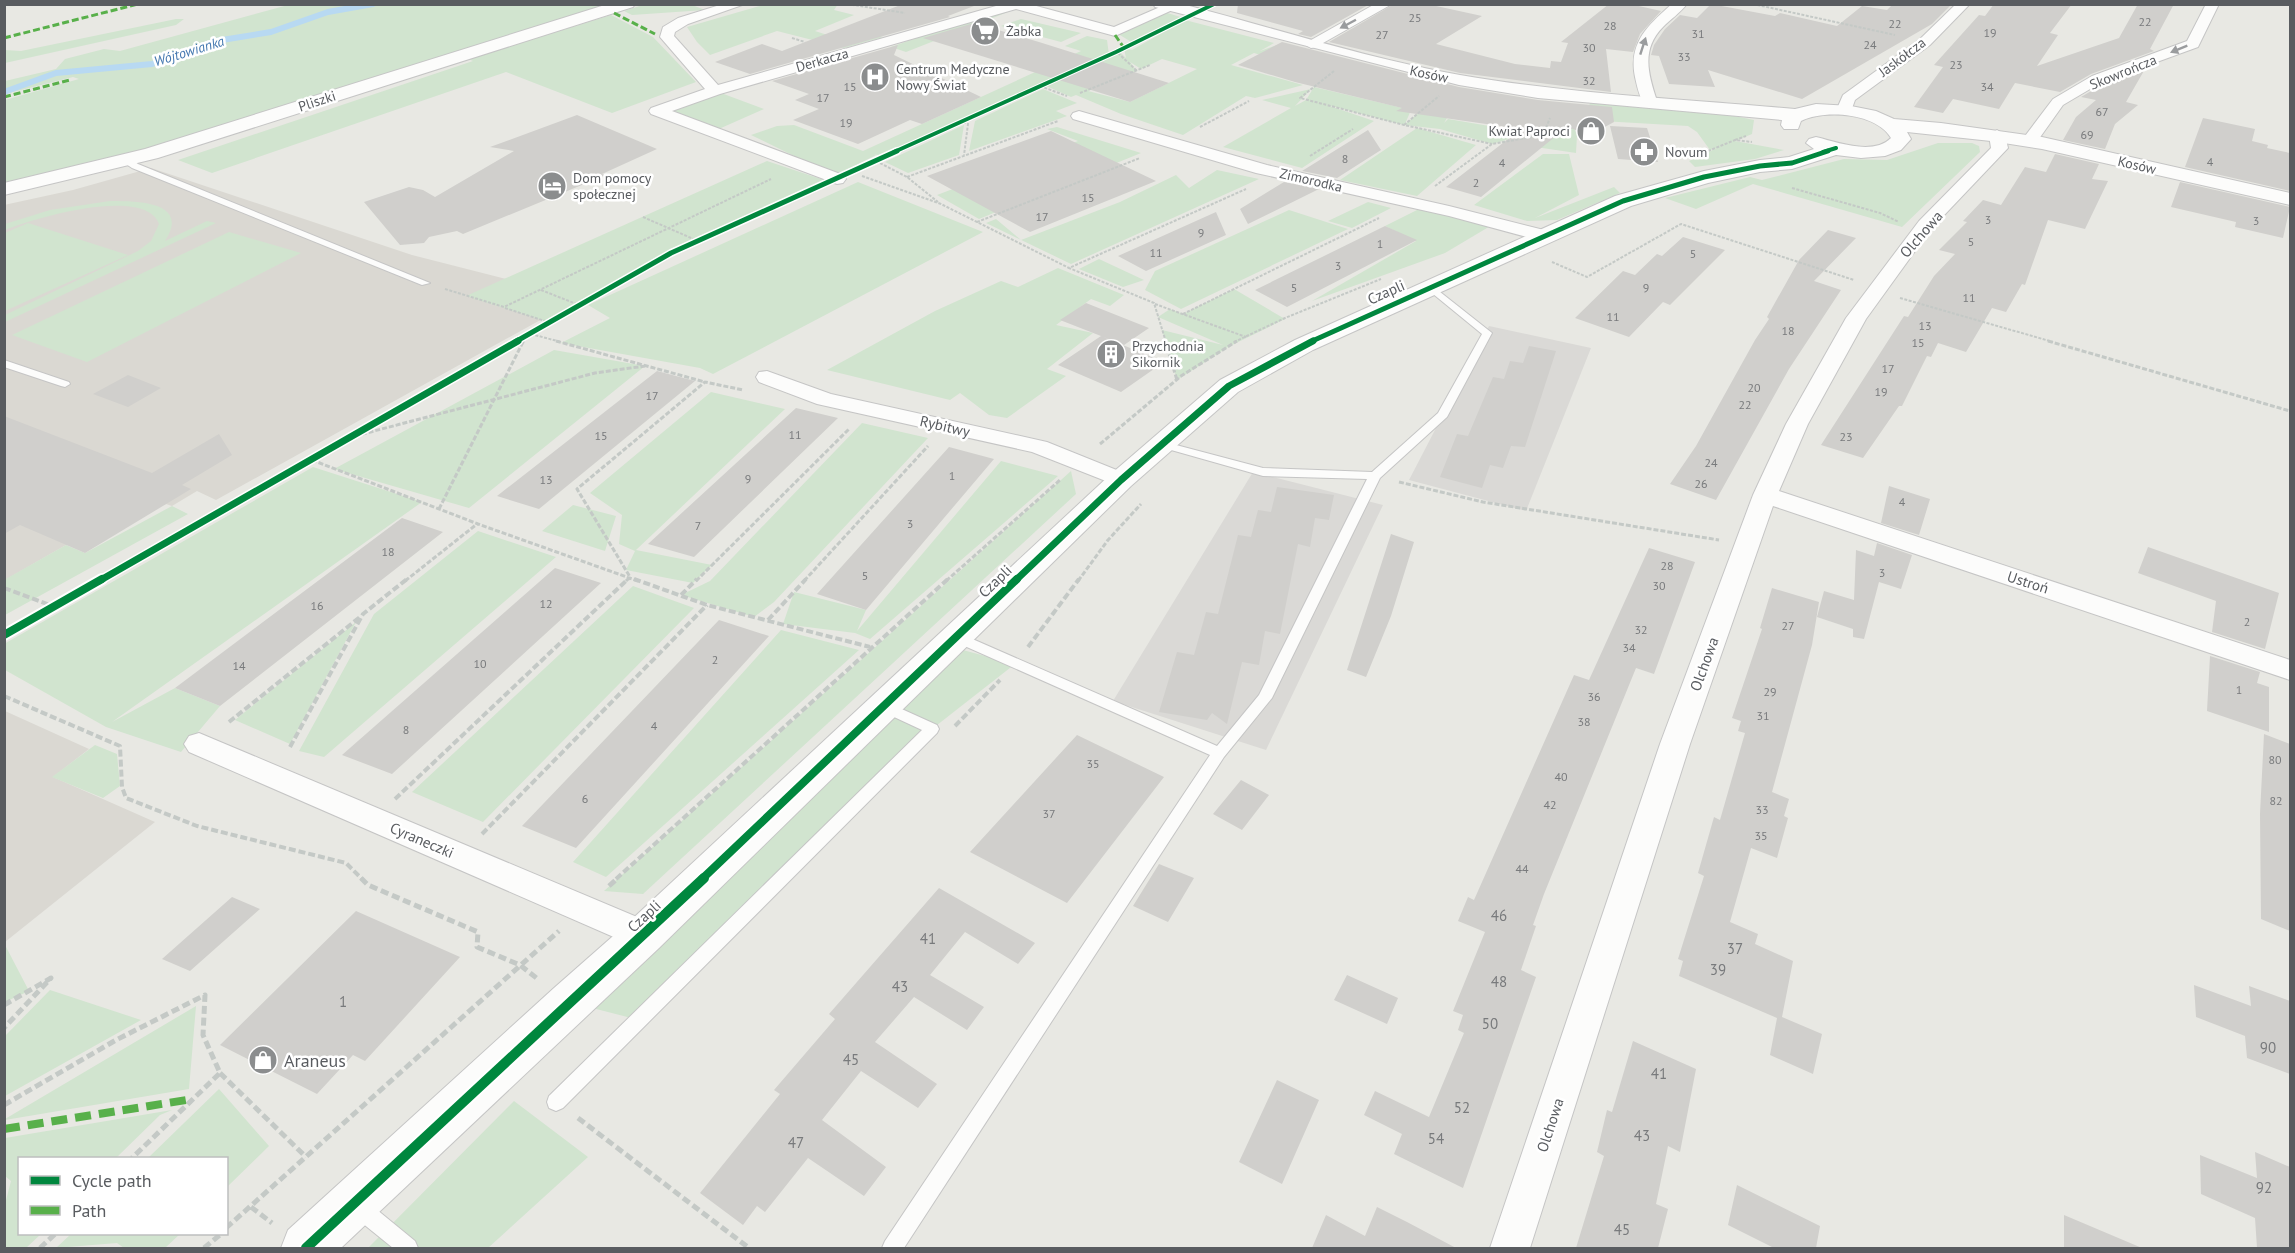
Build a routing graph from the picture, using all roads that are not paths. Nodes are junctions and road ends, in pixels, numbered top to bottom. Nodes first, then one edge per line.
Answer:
1 (627, 4) edge
2 (739, 4) edge
3 (1386, 4) edge
4 (1681, 4) edge
5 (1964, 4) edge
6 (2213, 4) edge
7 (1167, 6) edge
8 (1311, 44) junction
9 (715, 91) junction
10 (1649, 101) junction
11 (1844, 111) junction
12 (1079, 116) dead end
13 (1796, 126) junction
14 (1895, 132) junction
15 (1990, 135) junction
16 (2030, 140) junction
17 (1836, 148) junction
18 (126, 160) junction
19 (1760, 166) junction
20 (837, 179) dead end
21 (4, 189) edge
22 (2290, 199) edge
23 (1546, 248) junction
24 (425, 283) road end
25 (1430, 287) junction
26 (4, 363) edge
27 (65, 384) dead end
28 (758, 384) road end
29 (1161, 444) junction
30 (1375, 476) junction
31 (1121, 480) junction
32 (1765, 495) junction
33 (956, 637) junction
34 (2290, 670) edge
35 (884, 706) junction
36 (199, 744) dead end
37 (1219, 753) junction
38 (644, 935) junction
39 (556, 1102) road end
40 (354, 1203) junction
41 (306, 1248) edge
42 (408, 1248) edge
43 (892, 1248) edge
44 (1510, 1248) edge

1 - 18 street, Pliszki
2 - 9 street
3 -> 8 street
10 -> 4 street
5 - 11 street, Jaskółcza
6 -> 16 street, Skowrończa
7 - 8 street, Kosów
7 - 9 street, Derkacza
8 - 10 street, Kosów
9 - 20 street, Derkacza
10 - 13 street, Kosów
11 - 13 street
11 - 14 street
12 - 23 street, Zimorodka
13 - 17 street, Kosów
13 - 19 street, Czapli
14 - 15 street, Kosów
14 - 17 street
15 - 16 street, Kosów
15 - 32 street, Olchowa
16 - 22 street, Kosów
17 - 19 street, Czapli
18 - 21 street, Pliszki
18 - 24 lane
19 - 23 street, Czapli
23 - 25 street, Czapli
25 - 29 street, Czapli
25 - 30 lane
26 - 27 lane
28 - 31 street, Rybitwy
29 - 30 lane
29 - 31 street, Czapli
30 - 37 lane
31 - 33 street, Czapli
32 - 34 street, Ustroń
32 - 44 street, Olchowa
33 - 35 street, Czapli
33 - 37 lane
35 - 38 street, Czapli
35 - 39 lane
36 - 38 street, Cyraneczki
37 - 43 lane
38 - 40 street, Czapli
40 - 41 street, Czapli
40 - 42 lane

